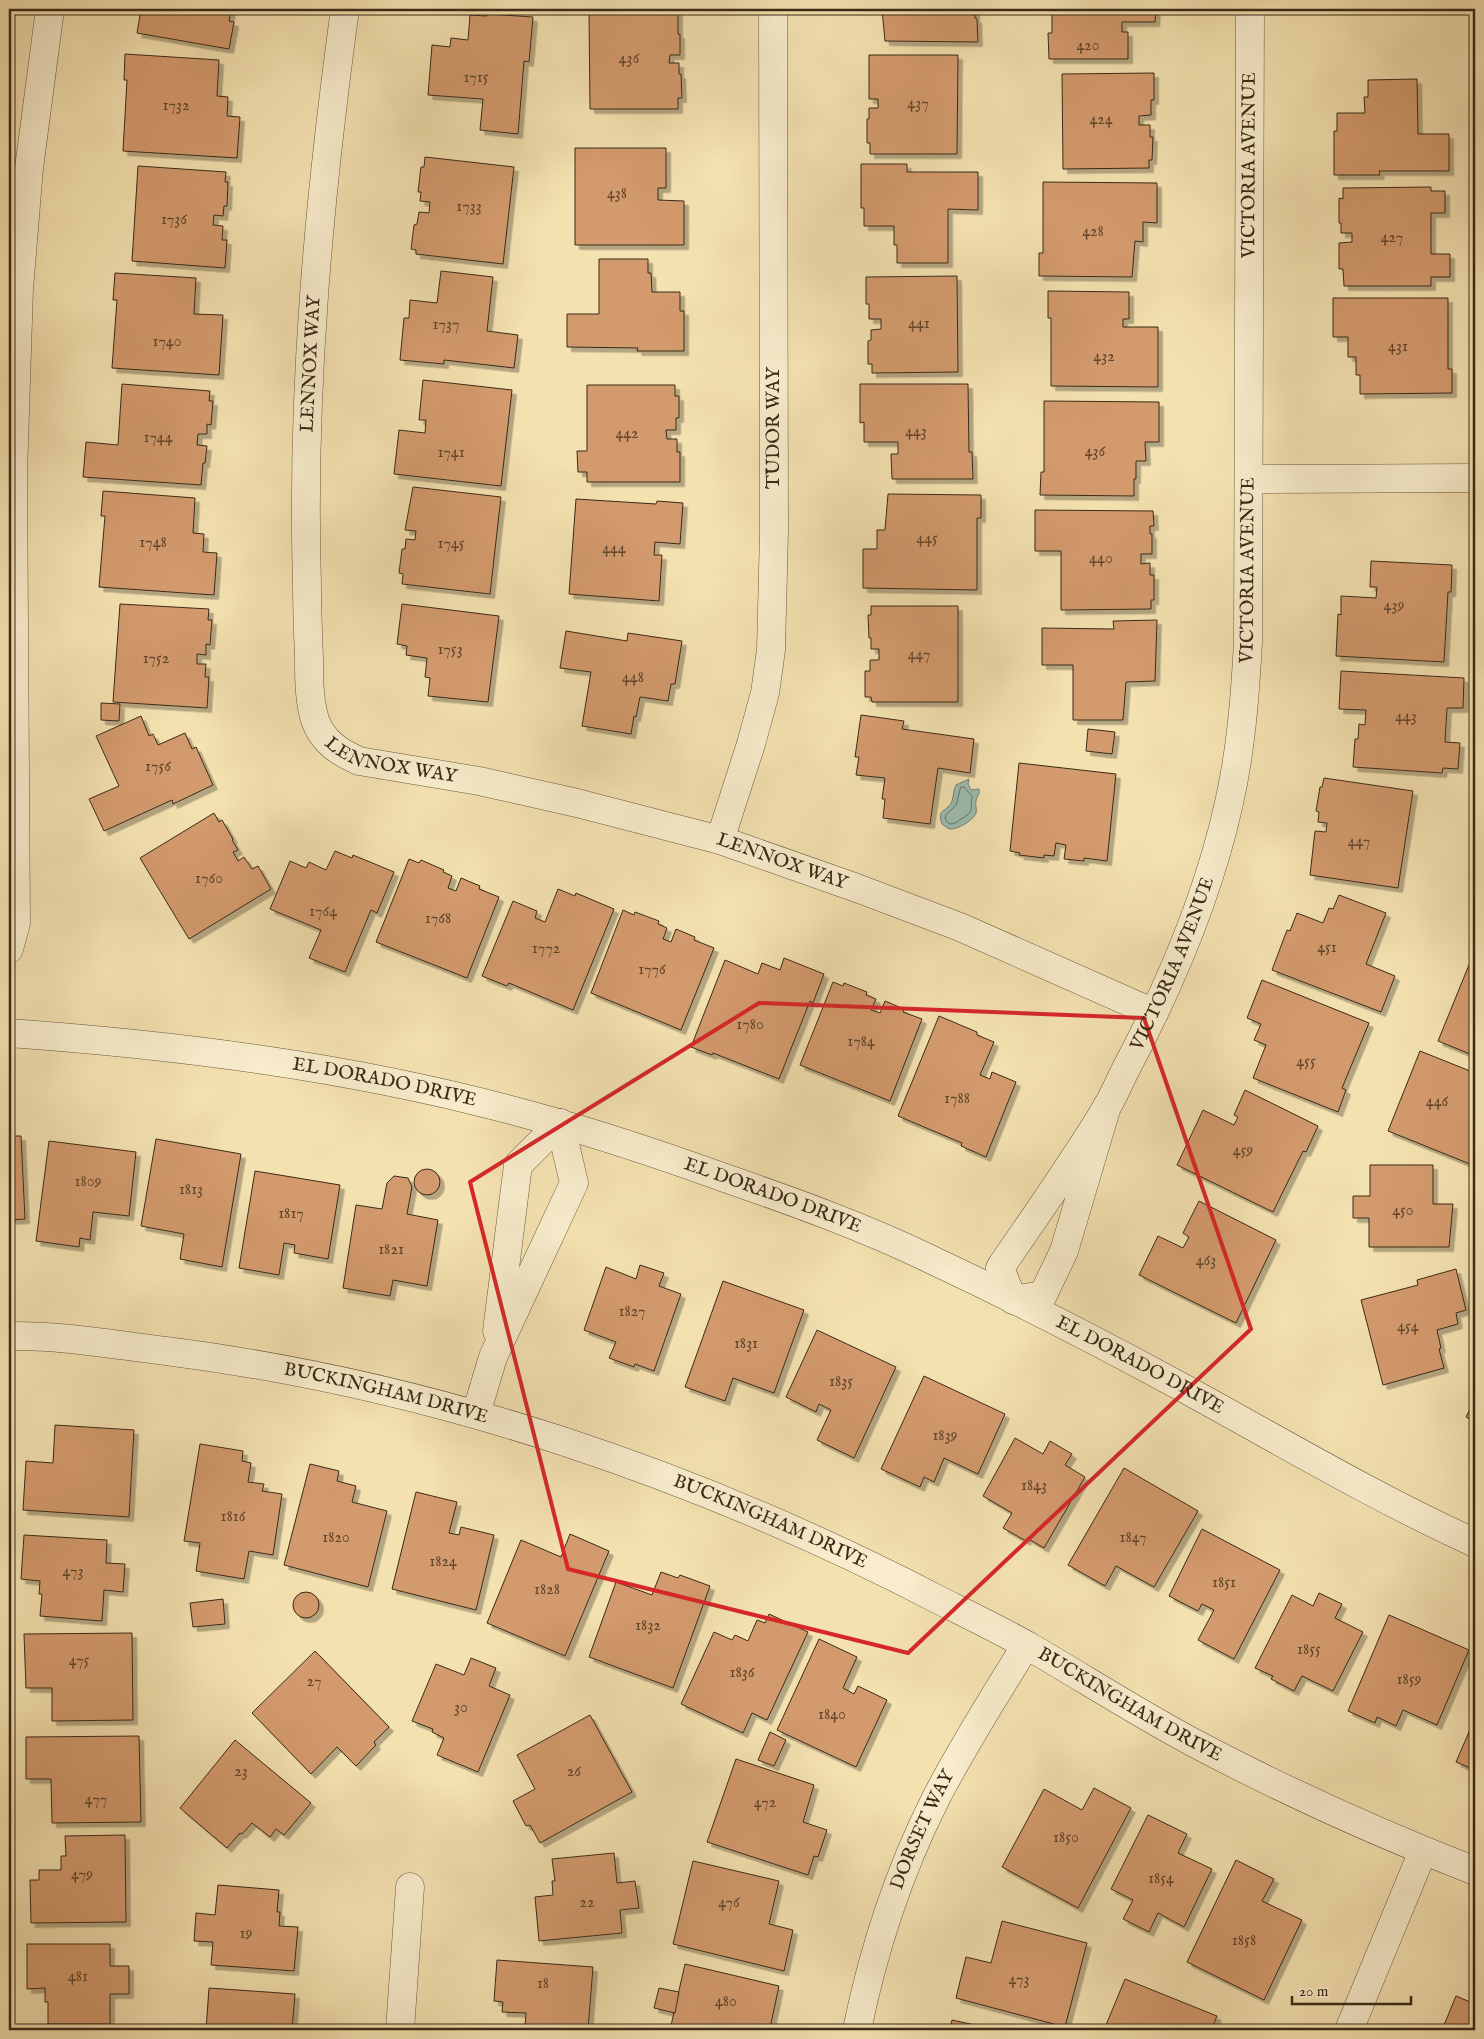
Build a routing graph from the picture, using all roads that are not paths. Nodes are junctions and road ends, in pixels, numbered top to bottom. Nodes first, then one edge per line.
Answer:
1 (50, 9) edge
2 (345, 9) edge
3 (773, 9) edge
4 (1250, 9) edge
5 (1475, 478) edge
6 (1249, 479) junction
7 (720, 840) junction
8 (9, 949) edge
9 (1154, 1013) junction
10 (9, 1033) edge
11 (1107, 1106) junction
12 (560, 1123) junction
13 (1013, 1300) junction
14 (9, 1336) edge
15 (493, 1357) junction
16 (476, 1414) junction
17 (1475, 1543) edge
18 (1026, 1645) junction
19 (1423, 1851) junction
20 (1475, 1871) edge
21 (410, 1887) dead end
22 (400, 2030) edge
23 (857, 2030) edge
24 (1349, 2030) edge

1 - 8 street
2 - 7 street, LENNOX WAY
3 - 7 street, TUDOR WAY
4 - 6 street, VICTORIA AVENUE
5 - 6 street
6 - 9 street, VICTORIA AVENUE
7 - 9 street, LENNOX WAY
9 - 11 street, VICTORIA AVENUE
10 - 12 street, EL DORADO DRIVE
11 - 13 street, VICTORIA AVENUE
11 - 13 street, VICTORIA AVENUE
12 - 13 street, EL DORADO DRIVE
12 - 15 street
12 - 15 street
13 - 17 street, EL DORADO DRIVE
14 - 16 street, BUCKINGHAM DRIVE
15 - 16 street
16 - 18 street, BUCKINGHAM DRIVE
18 - 19 street, BUCKINGHAM DRIVE
18 - 23 street, DORSET WAY
19 - 20 street, BUCKINGHAM DRIVE
19 - 24 street
21 - 22 street

